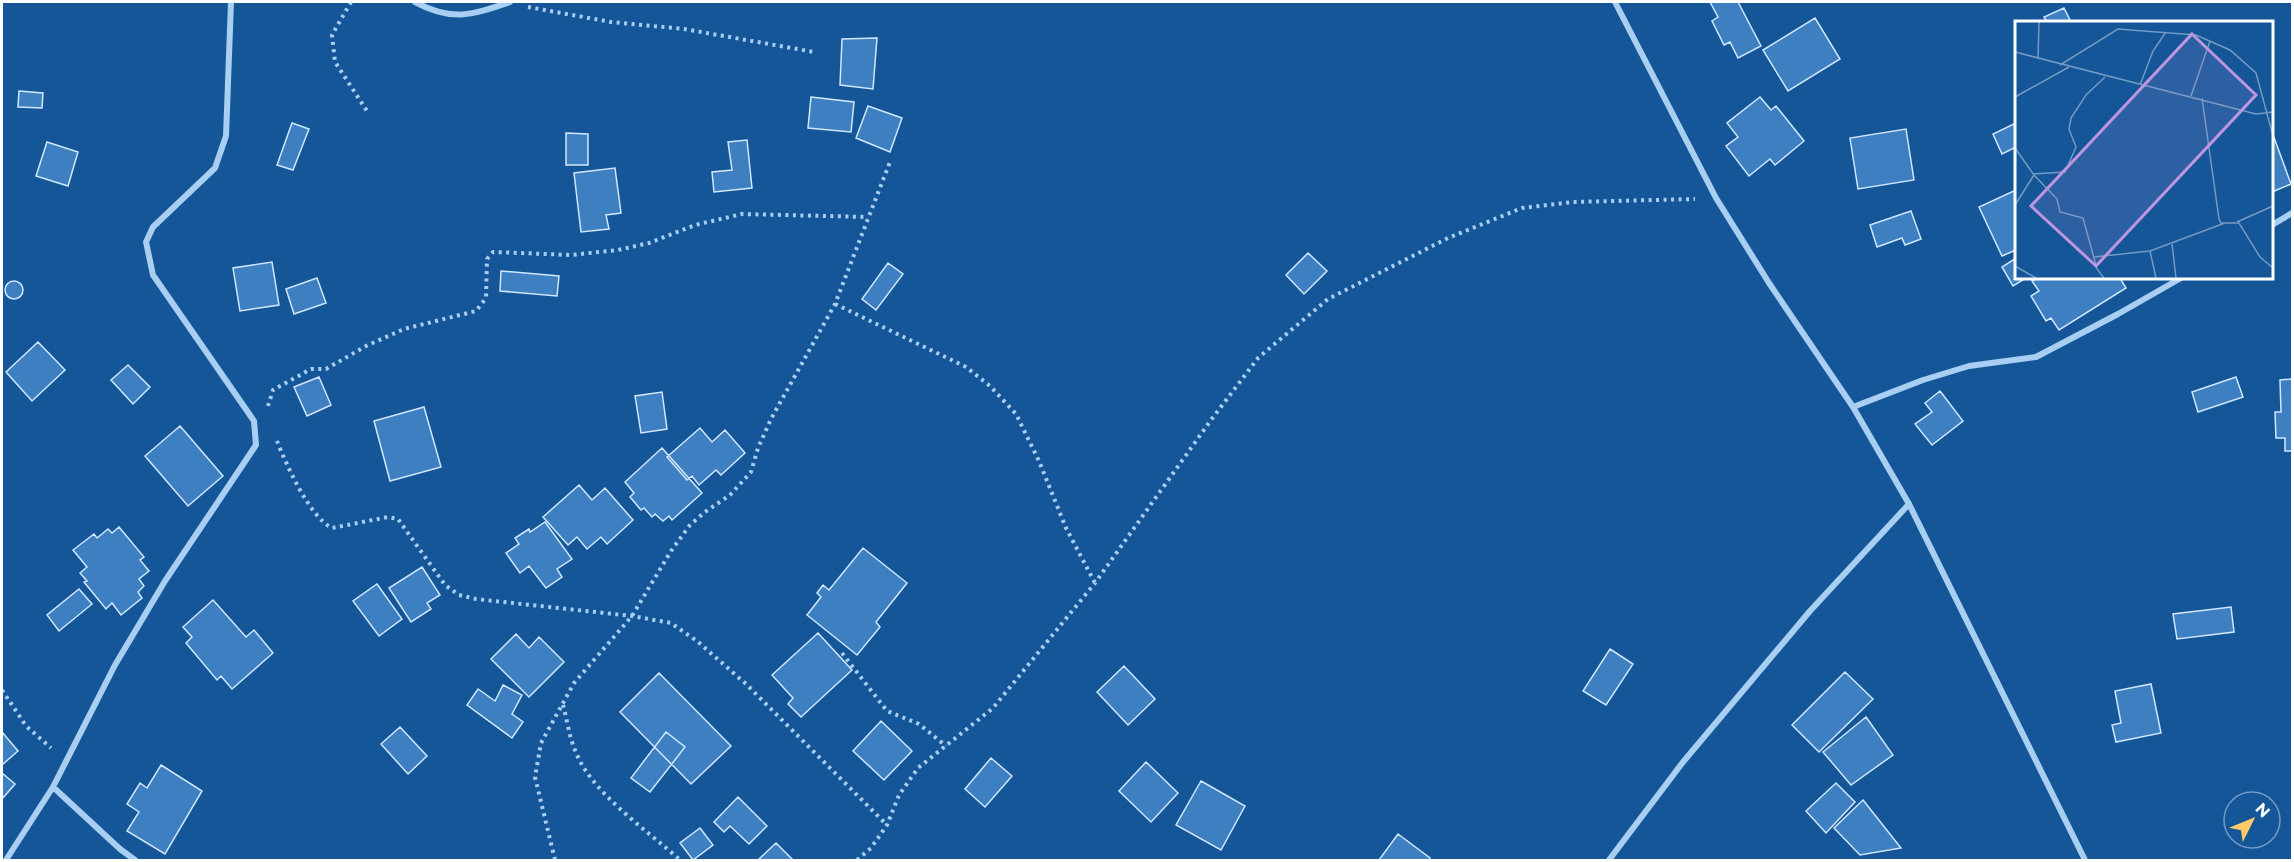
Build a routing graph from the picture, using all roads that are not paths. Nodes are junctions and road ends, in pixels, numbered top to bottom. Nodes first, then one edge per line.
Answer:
1 (231, 2) edge
2 (415, 2) edge
3 (508, 2) edge
4 (1615, 2) edge
5 (2292, 213) edge
6 (2273, 224) edge
7 (2179, 279) edge
8 (1853, 407) junction
9 (1909, 504) junction
10 (54, 787) junction
11 (6, 861) edge
12 (135, 861) edge
13 (1609, 861) edge
14 (2085, 861) edge

1 - 10 street
2 - 3 street
4 - 8 street
5 - 6 street
7 - 8 street
8 - 9 street
9 - 13 street
9 - 14 street
10 - 11 street
10 - 12 street

